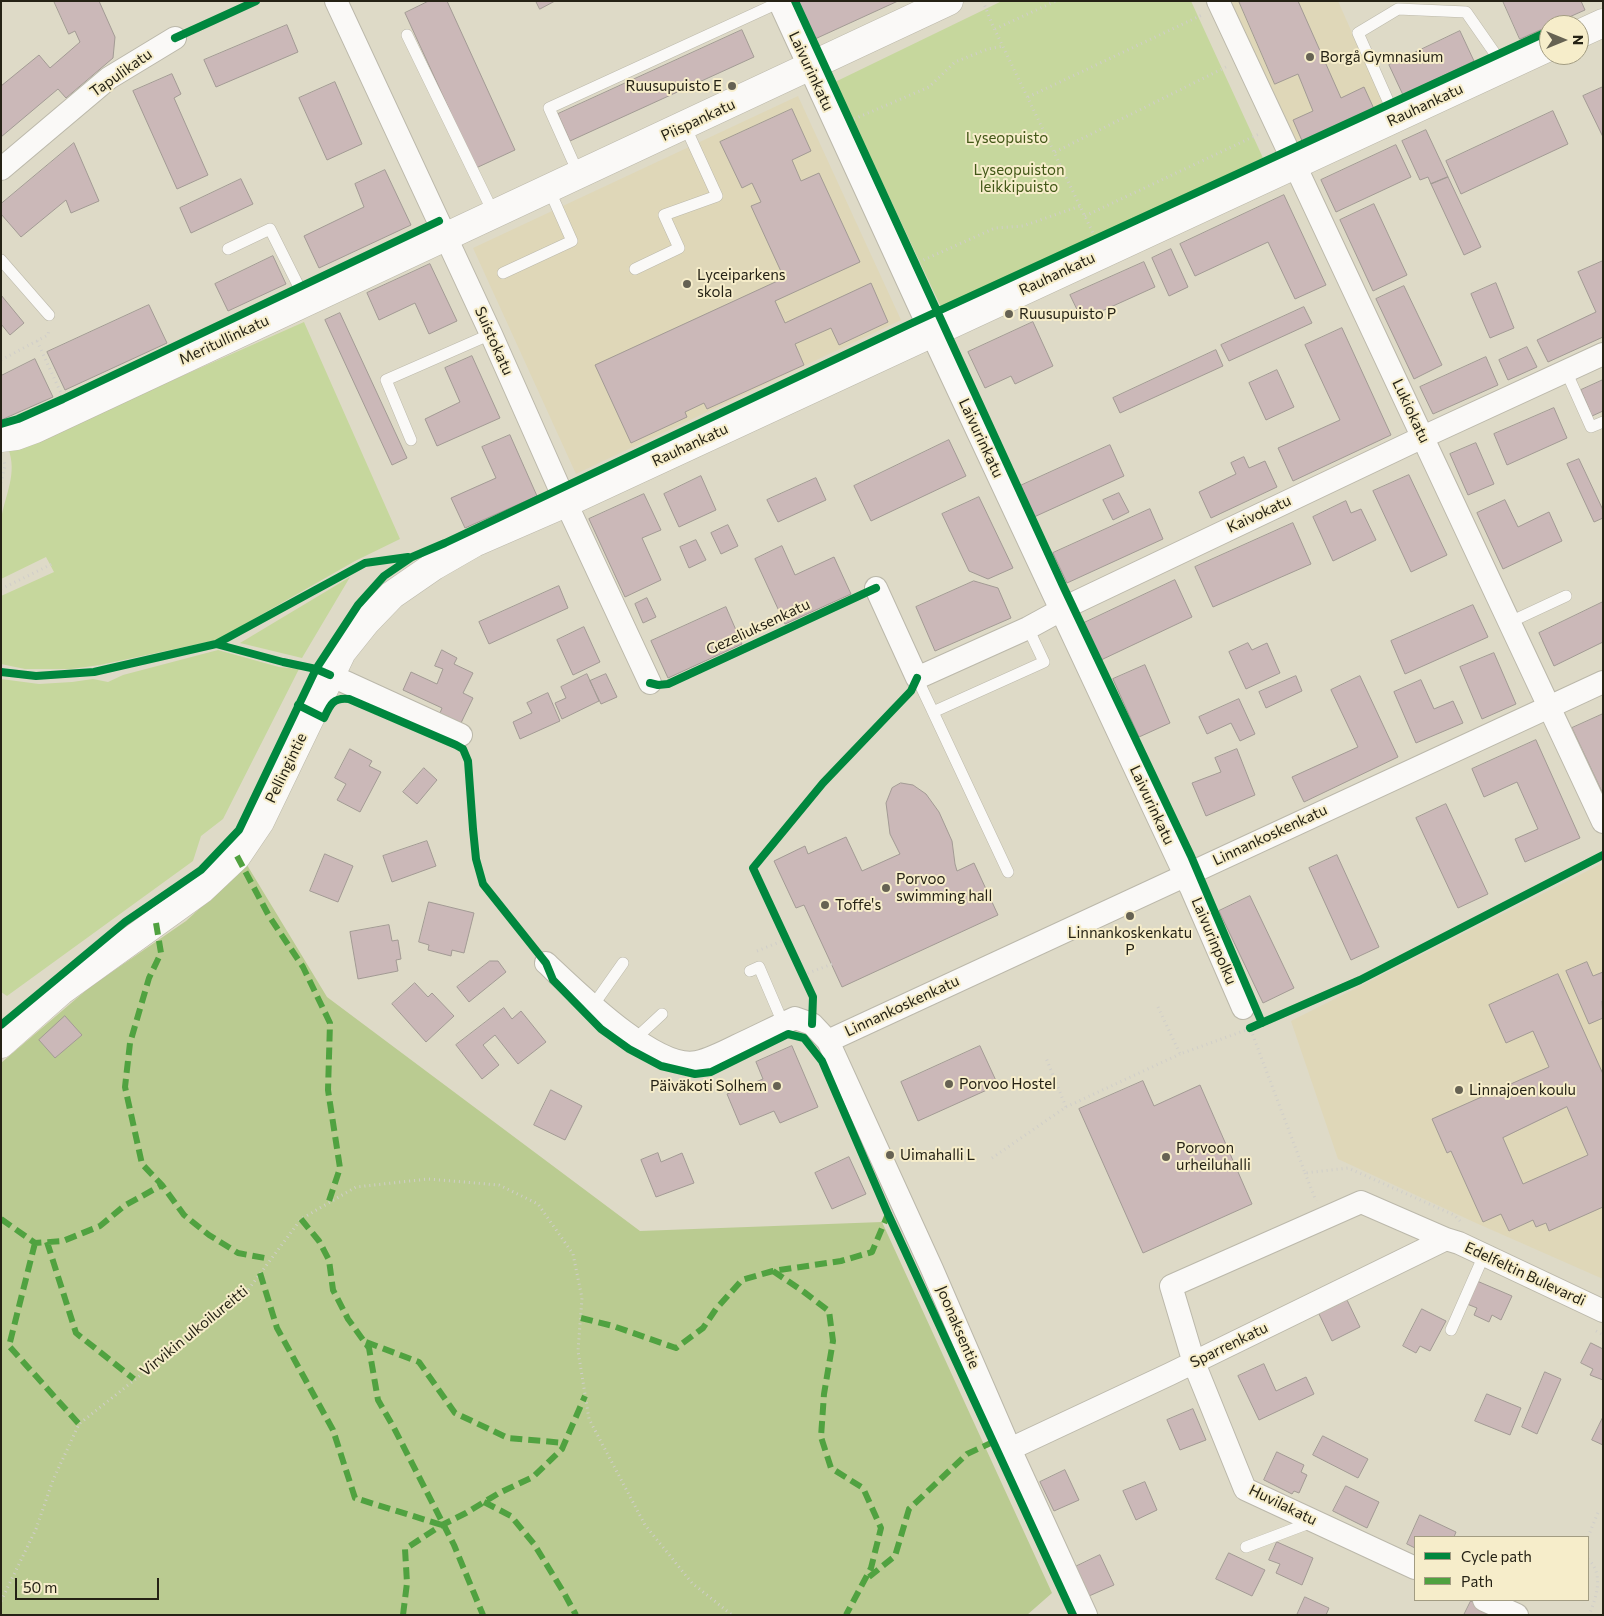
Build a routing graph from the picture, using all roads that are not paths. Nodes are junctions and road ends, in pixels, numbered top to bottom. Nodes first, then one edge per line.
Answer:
1 (336, 1) edge
2 (949, 1) edge
3 (780, 2) edge
4 (1398, 5) edge
5 (1210, 8) edge
6 (1603, 23) edge
7 (1589, 29) edge
8 (407, 36) dead end
9 (175, 38) dead end
10 (1539, 52) edge
11 (810, 67) junction
12 (1505, 68) junction
13 (1396, 119) junction
14 (685, 126) junction
15 (1295, 166) junction
16 (1, 169) edge
17 (579, 175) junction
18 (549, 189) junction
19 (494, 214) junction
20 (446, 235) junction
21 (228, 249) dead end
22 (1, 260) edge
23 (634, 269) dead end
24 (503, 273) dead end
25 (306, 301) junction
26 (49, 315) road end
27 (931, 333) junction
28 (492, 334) junction
29 (1603, 354) edge
30 (1566, 371) junction
31 (1603, 422) edge
32 (1423, 437) junction
33 (411, 440) dead end
34 (3, 448) edge
35 (566, 503) junction
36 (876, 588) dead end
37 (1566, 596) dead end
38 (1062, 609) junction
39 (1508, 622) junction
40 (1028, 628) junction
41 (330, 676) junction
42 (918, 678) junction
43 (1603, 682) edge
44 (650, 683) dead end
45 (1548, 707) junction
46 (933, 712) junction
47 (461, 735) dead end
48 (1603, 822) edge
49 (1008, 872) dead end
50 (1184, 875) junction
51 (546, 963) dead end
52 (623, 963) dead end
53 (750, 971) dead end
54 (592, 1007) junction
55 (662, 1014) dead end
56 (1250, 1021) road end
57 (783, 1023) junction
58 (636, 1039) junction
59 (828, 1041) junction
60 (1, 1044) edge
61 (1323, 1219) joint
62 (1446, 1239) junction
63 (1484, 1255) junction
64 (1603, 1311) edge
65 (1452, 1330) dead end
66 (1194, 1362) junction
67 (1010, 1449) junction
68 (1314, 1521) junction
69 (1246, 1546) dead end
70 (1414, 1568) edge
71 (1486, 1601) edge
72 (1086, 1615) edge
73 (1517, 1615) edge

1 - 20 street, Suistokatu
2 - 11 street, Piispankatu
3 - 11 street, Laivurinkatu
3 - 17 lane
4 - 12 lane
4 - 13 lane
5 - 15 street, Lukiokatu
6 - 7 street
8 - 19 lane
9 - 16 street, Tapulikatu
10 - 12 street, Rauhankatu
11 - 14 street, Piispankatu
11 - 27 street, Laivurinkatu
12 - 13 street, Rauhankatu
13 - 15 street, Rauhankatu
14 - 17 street, Piispankatu
14 - 23 lane
15 - 27 street, Rauhankatu
15 - 32 street, Lukiokatu
17 - 18 street, Piispankatu
18 - 19 street, Piispankatu
18 - 24 lane
19 - 20 street, Piispankatu
20 - 25 street, Meritullinkatu
20 - 28 street, Suistokatu
21 - 25 lane
22 - 26 lane
25 - 34 street, Meritullinkatu
27 - 35 street, Rauhankatu
27 - 38 street, Laivurinkatu
28 - 33 lane
28 - 35 street, Suistokatu
29 - 30 street, Kaivokatu
30 - 31 lane
30 - 32 street, Kaivokatu
32 - 38 street, Kaivokatu
32 - 39 street, Lukiokatu
35 - 41 street, Pellingintie
35 - 44 street, Suistokatu
36 - 42 street
37 - 39 lane
38 - 40 street, Kaivokatu
38 - 50 street, Laivurinkatu
39 - 45 street, Lukiokatu
40 - 42 street, Kaivokatu
40 - 46 lane
41 - 47 street
41 - 60 street, Pellingintie
42 - 46 lane
43 - 45 street, Linnankoskenkatu
45 - 48 street, Lukiokatu
45 - 50 street, Linnankoskenkatu
46 - 49 lane
50 - 56 street, Laivurinpolku
50 - 59 street, Linnankoskenkatu
51 - 54 street
52 - 54 lane
53 - 57 lane
54 - 58 street
55 - 58 lane
57 - 58 street
57 - 59 street
59 - 67 street, Joonaksentie
61 - 62 street, Edelfeltin Bulevardi
61 - 66 street, Huvilakatu
62 - 63 street, Edelfeltin Bulevardi
62 - 66 street, Sparrenkatu
63 - 64 street, Edelfeltin Bulevardi
63 - 65 lane
66 - 67 street, Sparrenkatu
66 - 68 street, Huvilakatu
67 - 72 street, Joonaksentie
68 - 69 lane
68 - 70 street, Huvilakatu
71 - 73 street

